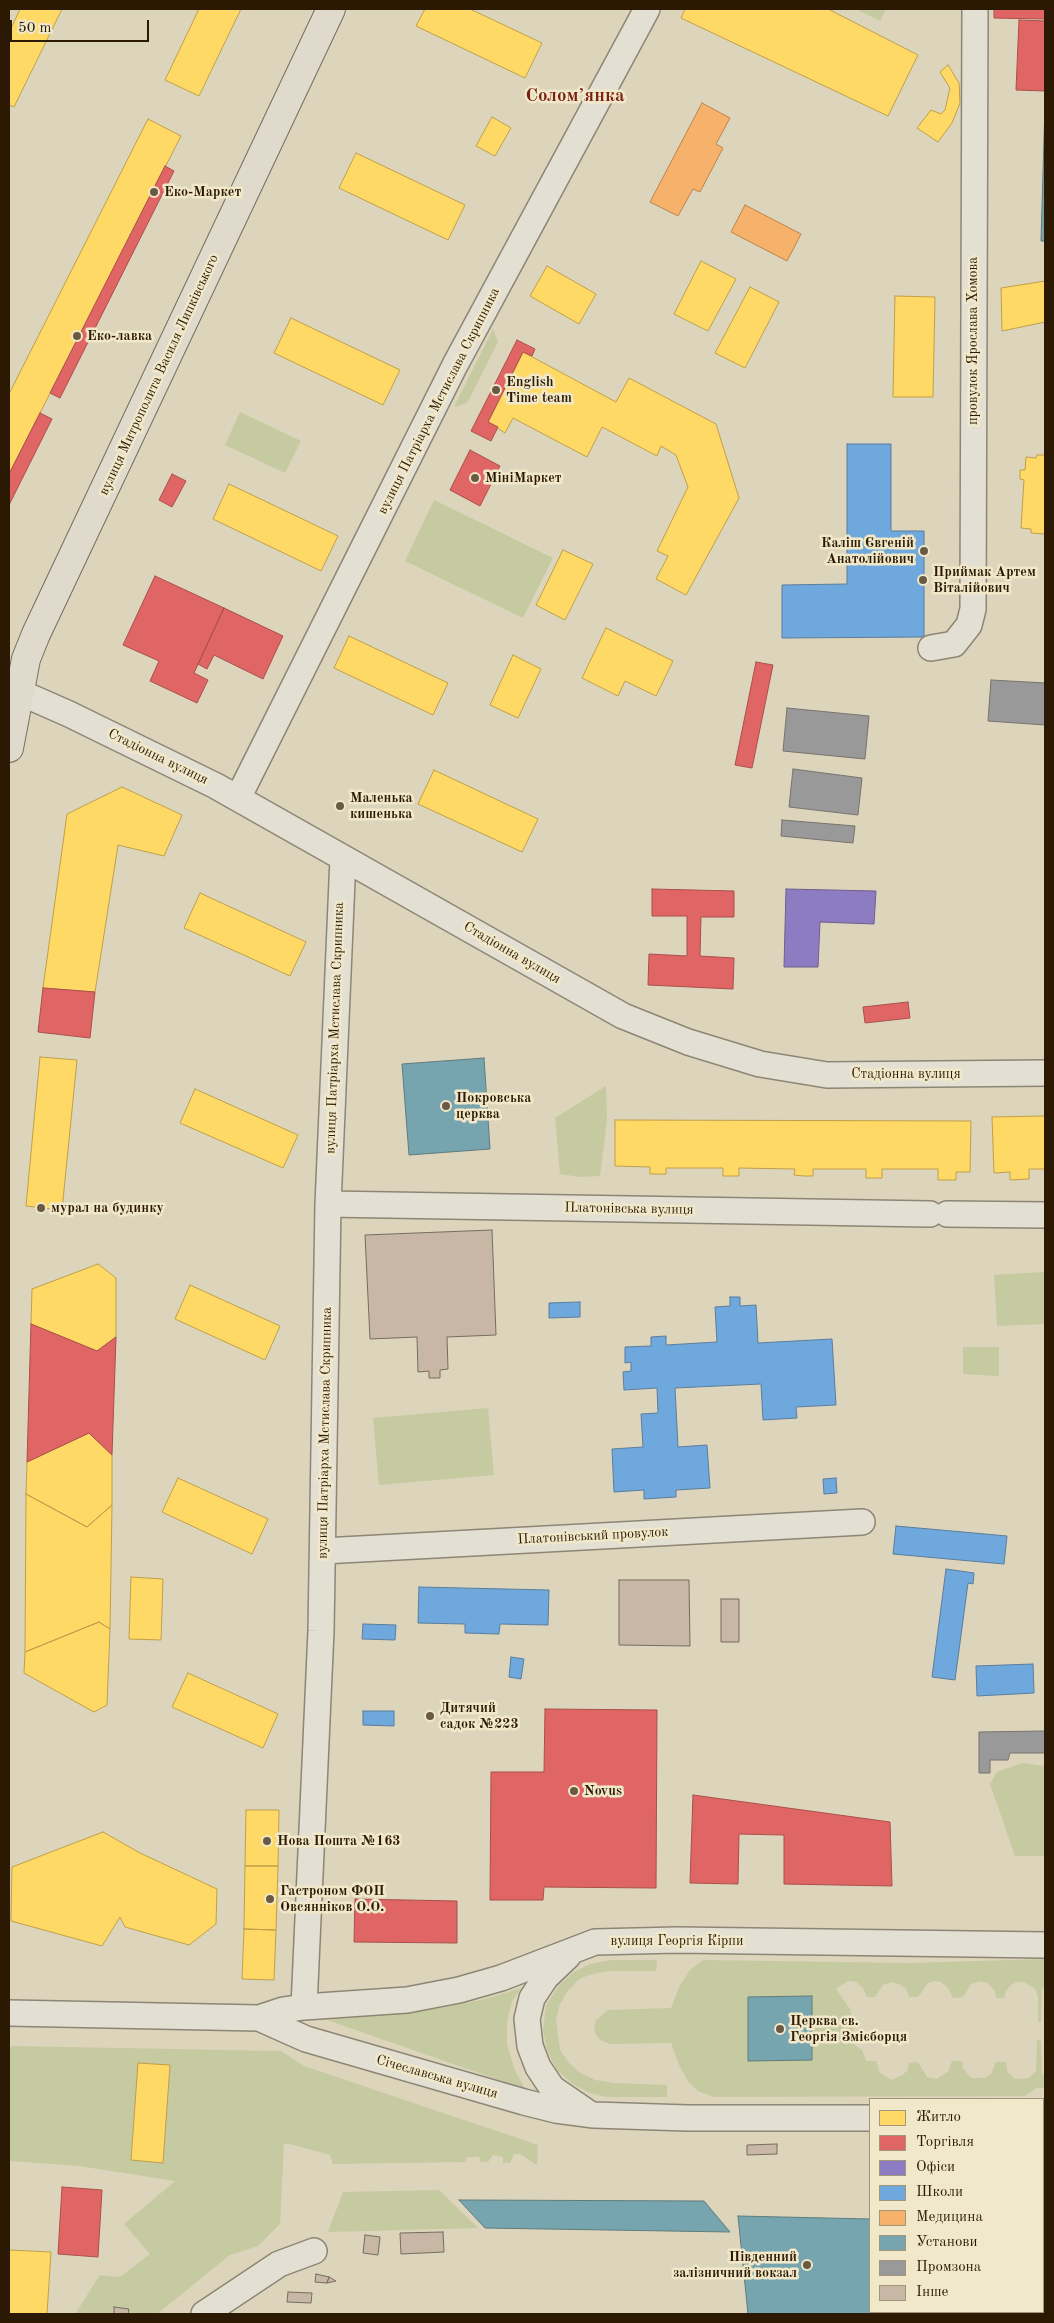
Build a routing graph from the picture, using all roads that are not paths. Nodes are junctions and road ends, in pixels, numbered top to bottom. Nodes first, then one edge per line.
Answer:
1 (331, 9) edge
2 (647, 9) edge
3 (975, 9) edge
4 (931, 648) dead end
5 (19, 692) junction
6 (9, 748) edge
7 (238, 798) junction
8 (343, 858) junction
9 (1045, 1073) edge
10 (328, 1204) junction
11 (1045, 1215) edge
12 (862, 1522) dead end
13 (323, 1551) junction
14 (1045, 1945) edge
15 (577, 1948) junction
16 (304, 2007) junction
17 (9, 2013) edge
18 (259, 2018) junction
19 (594, 2116) junction
20 (869, 2118) edge
21 (314, 2251) dead end
22 (204, 2314) edge

1 - 5 main road, вулиця Митрополита Василя Липківського
2 - 7 street, вулиця Патріарха Мстислава Скрипника
3 - 4 street, провулок Ярослава Хомова
5 - 6 main road, вулиця Митрополита Василя Липківського
5 - 7 street, Стадіонна вулиця
7 - 8 street, Стадіонна вулиця
8 - 9 street, Стадіонна вулиця
8 - 10 street, вулиця Патріарха Мстислава Скрипника
10 - 11 street, Платонівська вулиця
10 - 13 street, вулиця Патріарха Мстислава Скрипника
12 - 13 street, Платонівський провулок
13 - 16 street, вулиця Патріарха Мстислава Скрипника
14 - 15 street, вулиця Георгія Кірпи
15 - 16 street, вулиця Георгія Кірпи
15 - 19 street
16 - 18 street, вулиця Георгія Кірпи
17 - 18 street, Січеславська вулиця
18 - 19 street, Січеславська вулиця
19 - 20 street, Січеславська вулиця
21 - 22 street

